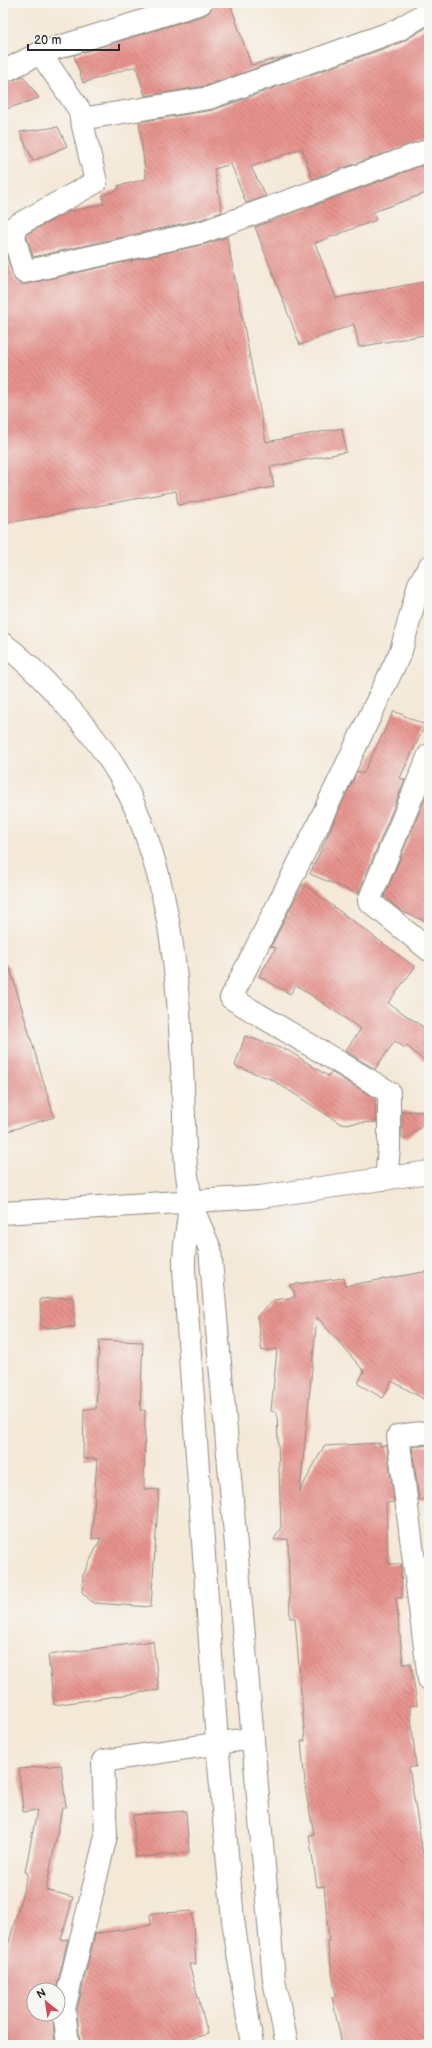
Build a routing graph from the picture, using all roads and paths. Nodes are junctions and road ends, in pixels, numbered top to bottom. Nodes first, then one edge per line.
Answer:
1 (201, 3) edge
2 (429, 11) edge
3 (40, 53) junction
4 (3, 72) edge
5 (81, 119) junction
6 (429, 150) edge
7 (7, 231) edge
8 (429, 567) edge
9 (3, 644) edge
10 (428, 760) edge
11 (429, 950) edge
12 (428, 1170) edge
13 (386, 1179) junction
14 (190, 1201) junction
15 (3, 1213) edge
16 (429, 1432) edge
17 (429, 1679) edge
18 (253, 1738) junction
19 (217, 1742) junction
20 (68, 2045) edge
21 (252, 2045) edge
22 (287, 2045) edge

1 - 3 street
2 - 5 street
3 - 4 street
3 - 5 street
5 - 7 street
6 - 7 street
8 - 13 street
9 - 14 street
10 - 11 street
12 - 13 street
13 - 14 street
14 - 15 street
14 - 18 street
14 - 19 street
16 - 17 street
18 - 19 street
18 - 22 street
19 - 20 street
19 - 21 street

